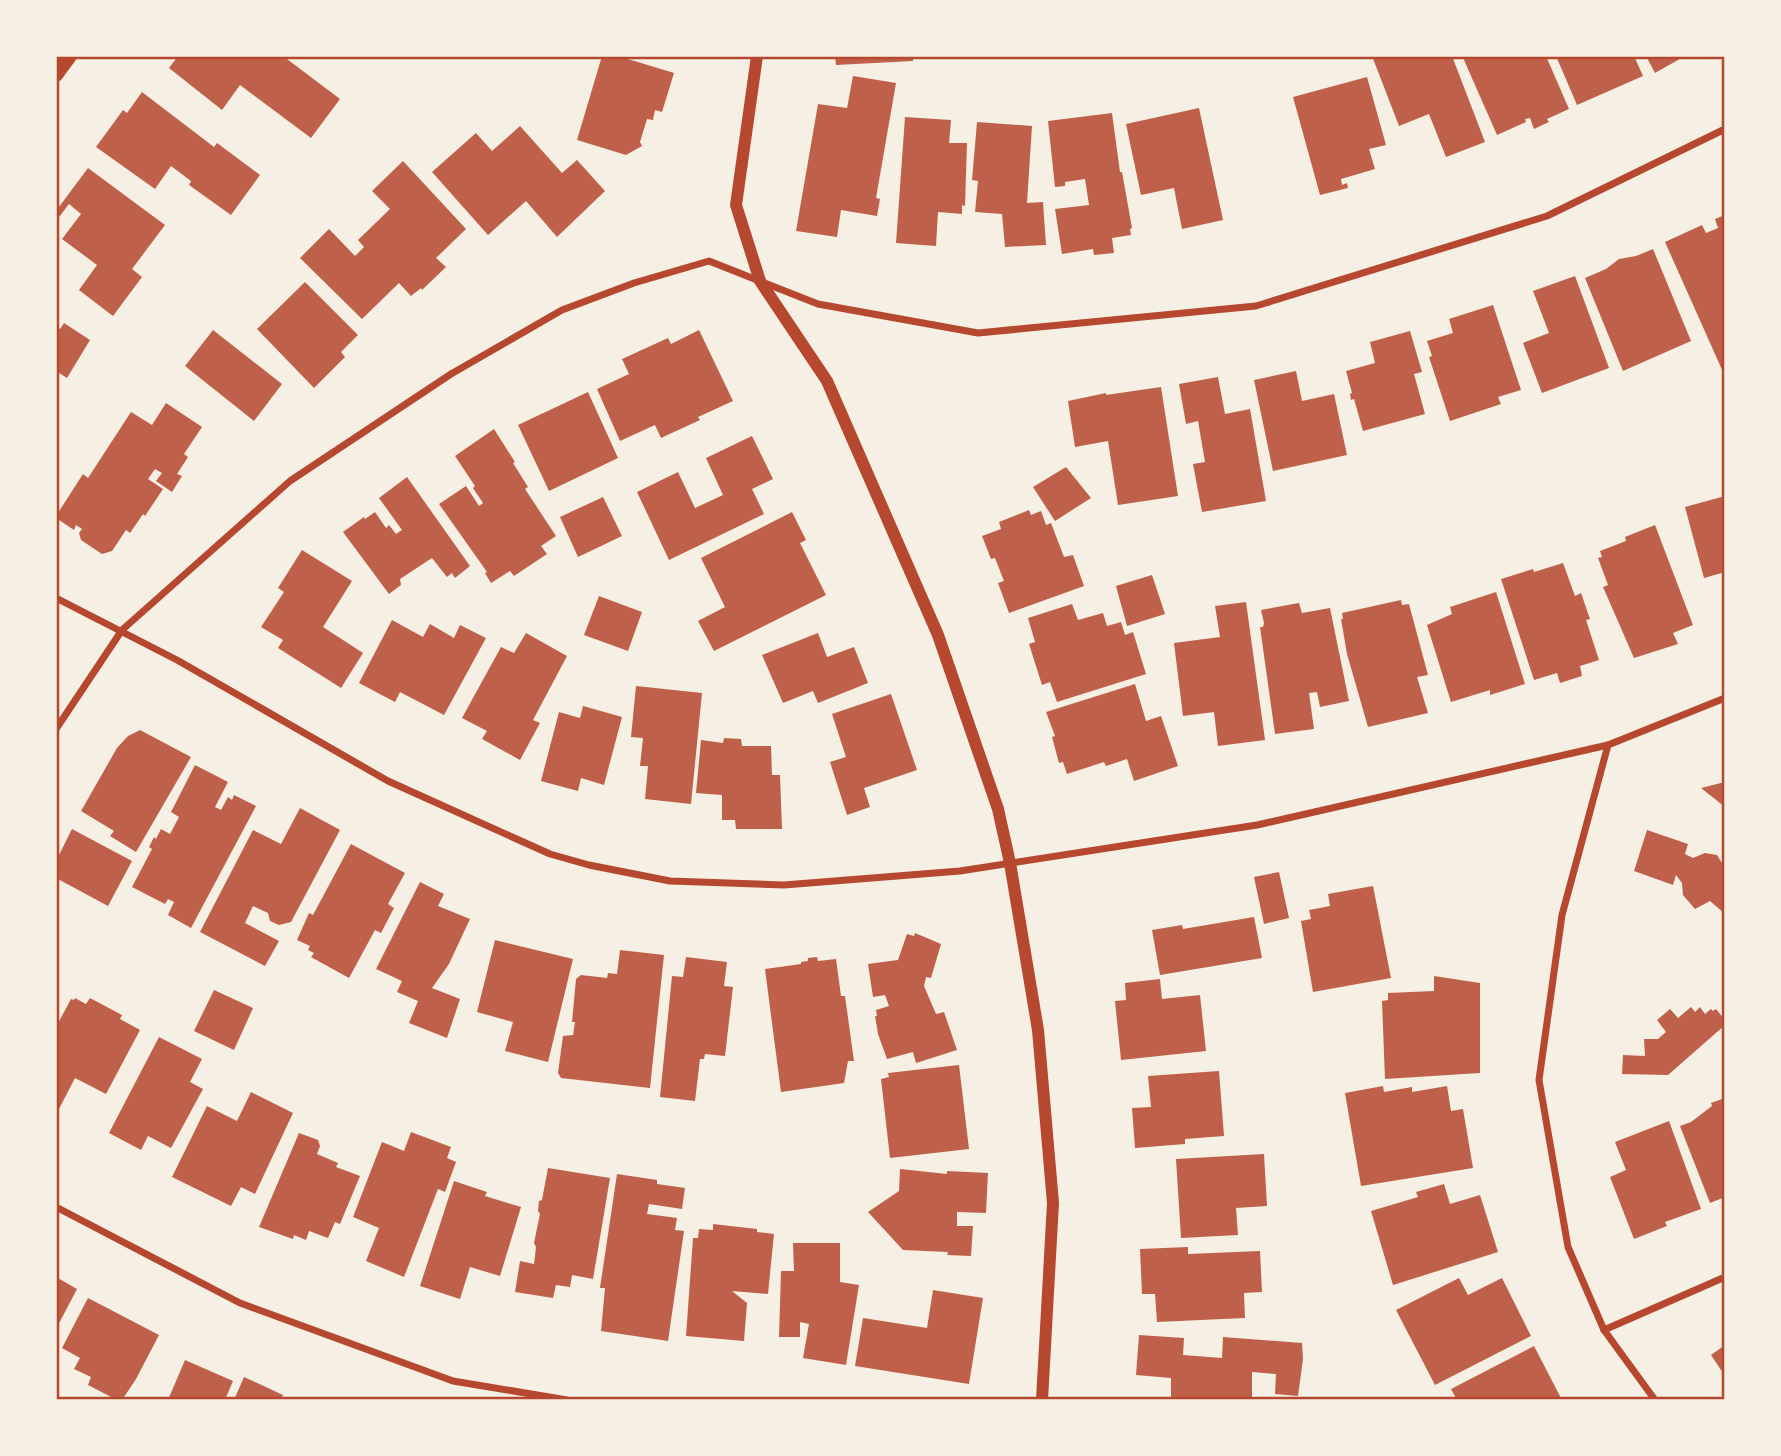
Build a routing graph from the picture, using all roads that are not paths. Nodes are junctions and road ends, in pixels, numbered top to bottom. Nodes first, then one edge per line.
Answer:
1 (70, 56) edge
2 (757, 56) edge
3 (56, 75) edge
4 (1725, 128) edge
5 (760, 281) junction
6 (56, 598) edge
7 (122, 631) junction
8 (1725, 698) edge
9 (56, 729) edge
10 (1608, 745) junction
11 (1010, 863) junction
12 (56, 1207) edge
13 (1725, 1277) edge
14 (1605, 1330) junction
15 (567, 1400) edge
16 (1042, 1400) edge
17 (1655, 1400) edge

1 - 3 main road
2 - 5 street
4 - 5 street
5 - 7 street
5 - 11 street
6 - 7 street
7 - 9 street
7 - 11 street
8 - 10 street
10 - 11 street
10 - 14 street
11 - 16 street
12 - 15 street
13 - 14 street
14 - 17 street

